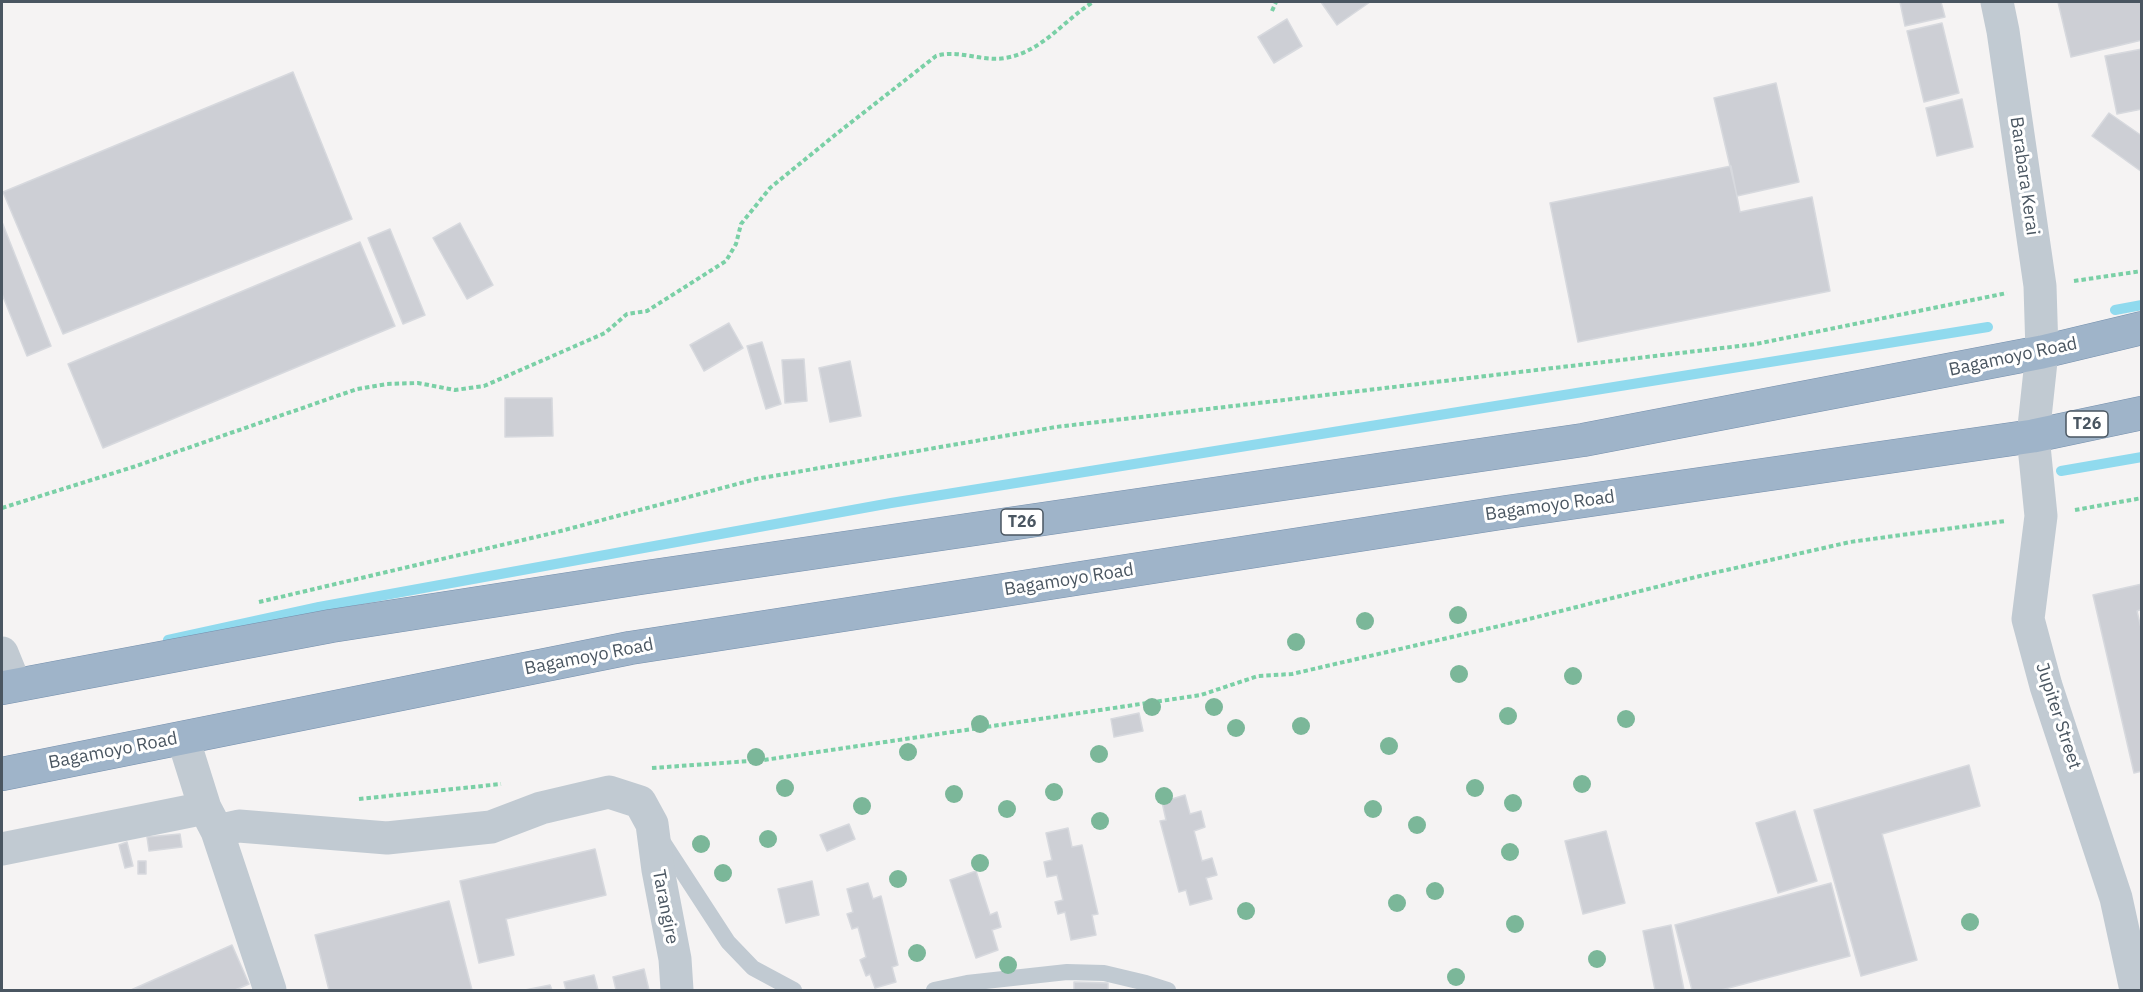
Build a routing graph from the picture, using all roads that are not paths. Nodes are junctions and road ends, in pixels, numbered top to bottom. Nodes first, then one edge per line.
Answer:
1 (1997, 2) edge
2 (2142, 328) edge
3 (2042, 352) junction
4 (2142, 413) edge
5 (2033, 436) junction
6 (2, 653) edge
7 (8, 687) edge
8 (183, 738) junction
9 (2, 774) edge
10 (211, 819) junction
11 (652, 824) junction
12 (2, 849) edge
13 (270, 990) edge
14 (677, 990) edge
15 (794, 990) edge
16 (934, 990) edge
17 (1168, 990) edge
18 (2136, 990) edge

1 - 3 street, Barabara Kerai
2 - 3 highway, Bagamoyo Road / T26
3 - 5 street, Barabara Kerai
3 - 7 highway, Bagamoyo Road / T26
4 - 5 highway, Bagamoyo Road / T26
5 - 8 highway, Bagamoyo Road / T26
5 - 18 street, Jupiter Street
6 - 7 street
8 - 9 highway, Bagamoyo Road / T26
8 - 10 street
10 - 11 street
10 - 12 street
10 - 13 street
11 - 14 street, Tarangire
11 - 15 lane
16 - 17 lane

